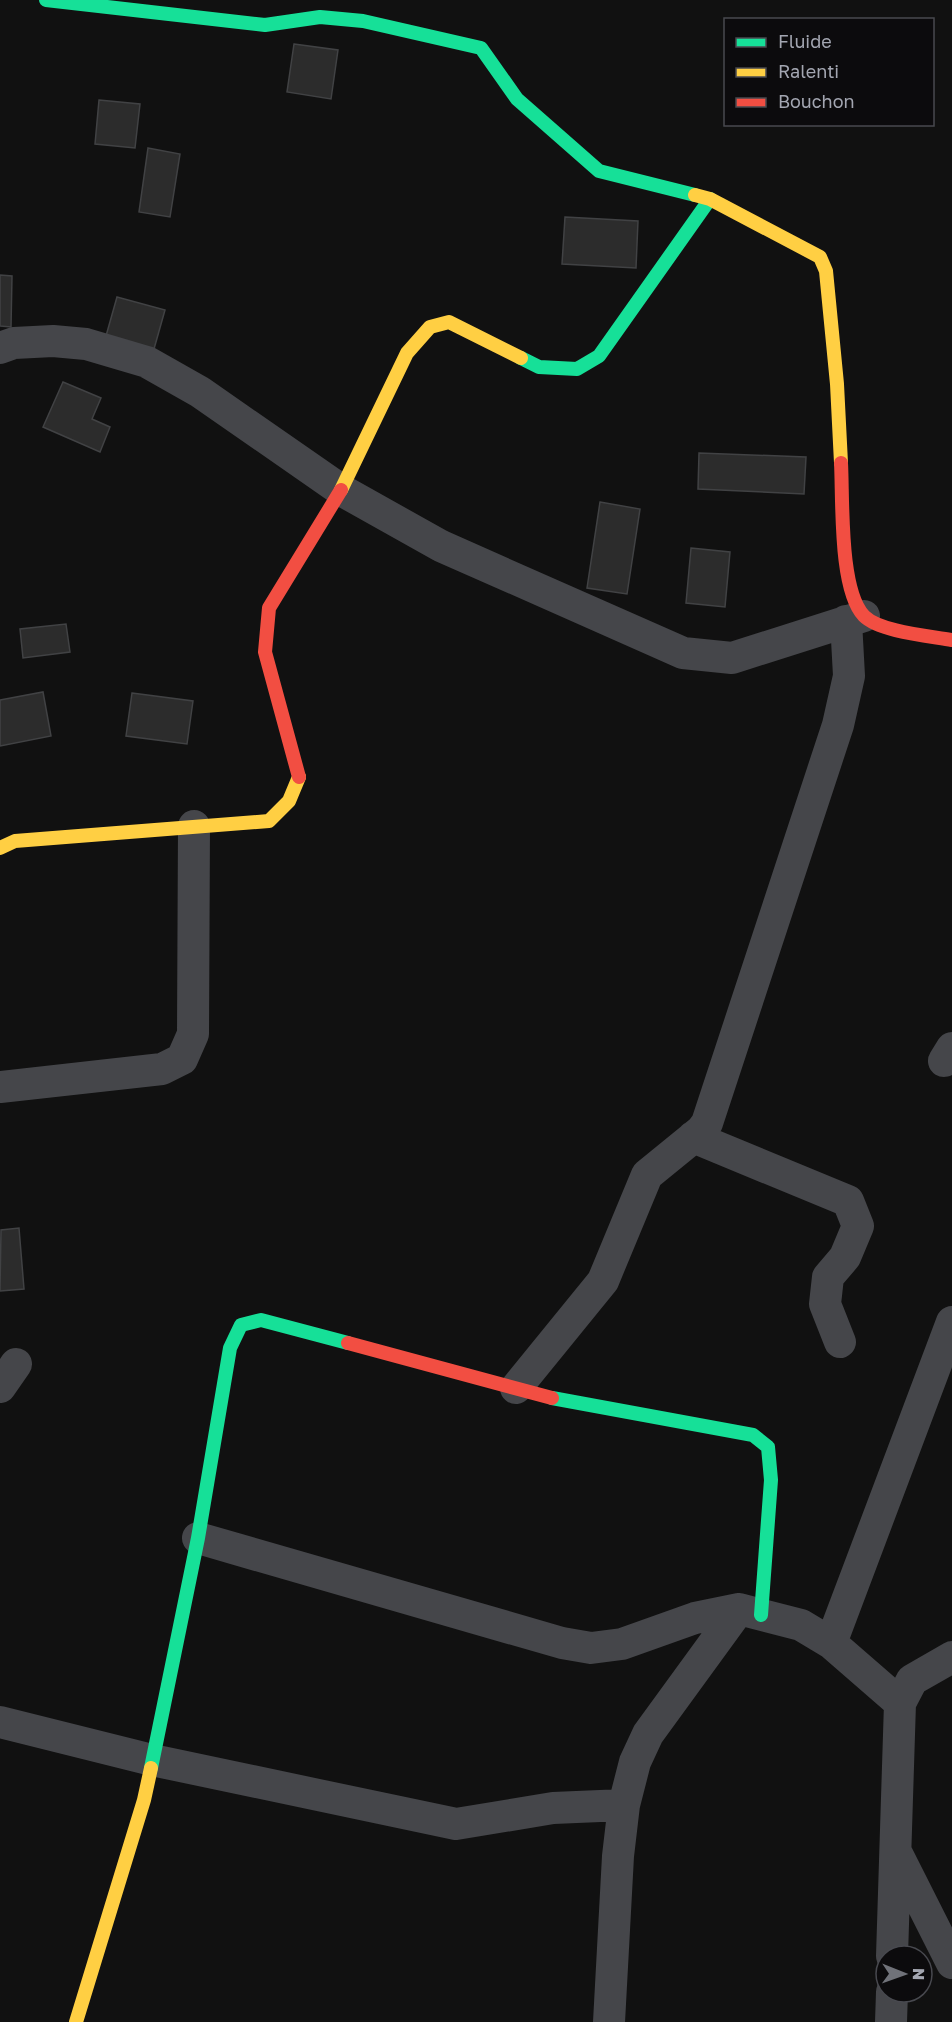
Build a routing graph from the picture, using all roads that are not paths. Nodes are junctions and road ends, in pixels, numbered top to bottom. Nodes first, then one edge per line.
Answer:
1 (46, 0) edge
2 (363, 10) edge
3 (710, 199) junction
4 (0, 348) edge
5 (340, 490) junction
6 (855, 618) junction
7 (952, 640) edge
8 (194, 826) junction
9 (0, 848) edge
10 (0, 1087) edge
11 (693, 1137) junction
12 (952, 1322) edge
13 (840, 1342) dead end
14 (516, 1388) junction
15 (198, 1538) junction
16 (750, 1612) junction
17 (831, 1643) junction
18 (952, 1657) edge
19 (900, 1703) junction
20 (0, 1722) edge
21 (152, 1760) junction
22 (624, 1805) junction
23 (894, 1848) junction
24 (892, 1944) edge
25 (952, 1963) edge
26 (892, 2004) edge
27 (76, 2022) edge
28 (609, 2022) edge
29 (891, 2022) edge

1 - 2 street
2 - 3 street
3 - 5 street
3 - 6 street
4 - 5 street
5 - 6 street
5 - 8 street
6 - 7 street
6 - 11 street
8 - 9 street
8 - 10 street
11 - 13 street
11 - 14 street
12 - 17 street
14 - 15 street
14 - 16 street
15 - 16 street
15 - 21 street
16 - 17 street
16 - 22 street
17 - 19 street
18 - 19 street
19 - 23 street
20 - 21 street
21 - 22 street
21 - 27 street
22 - 28 street
23 - 24 street
23 - 25 street
26 - 29 street

